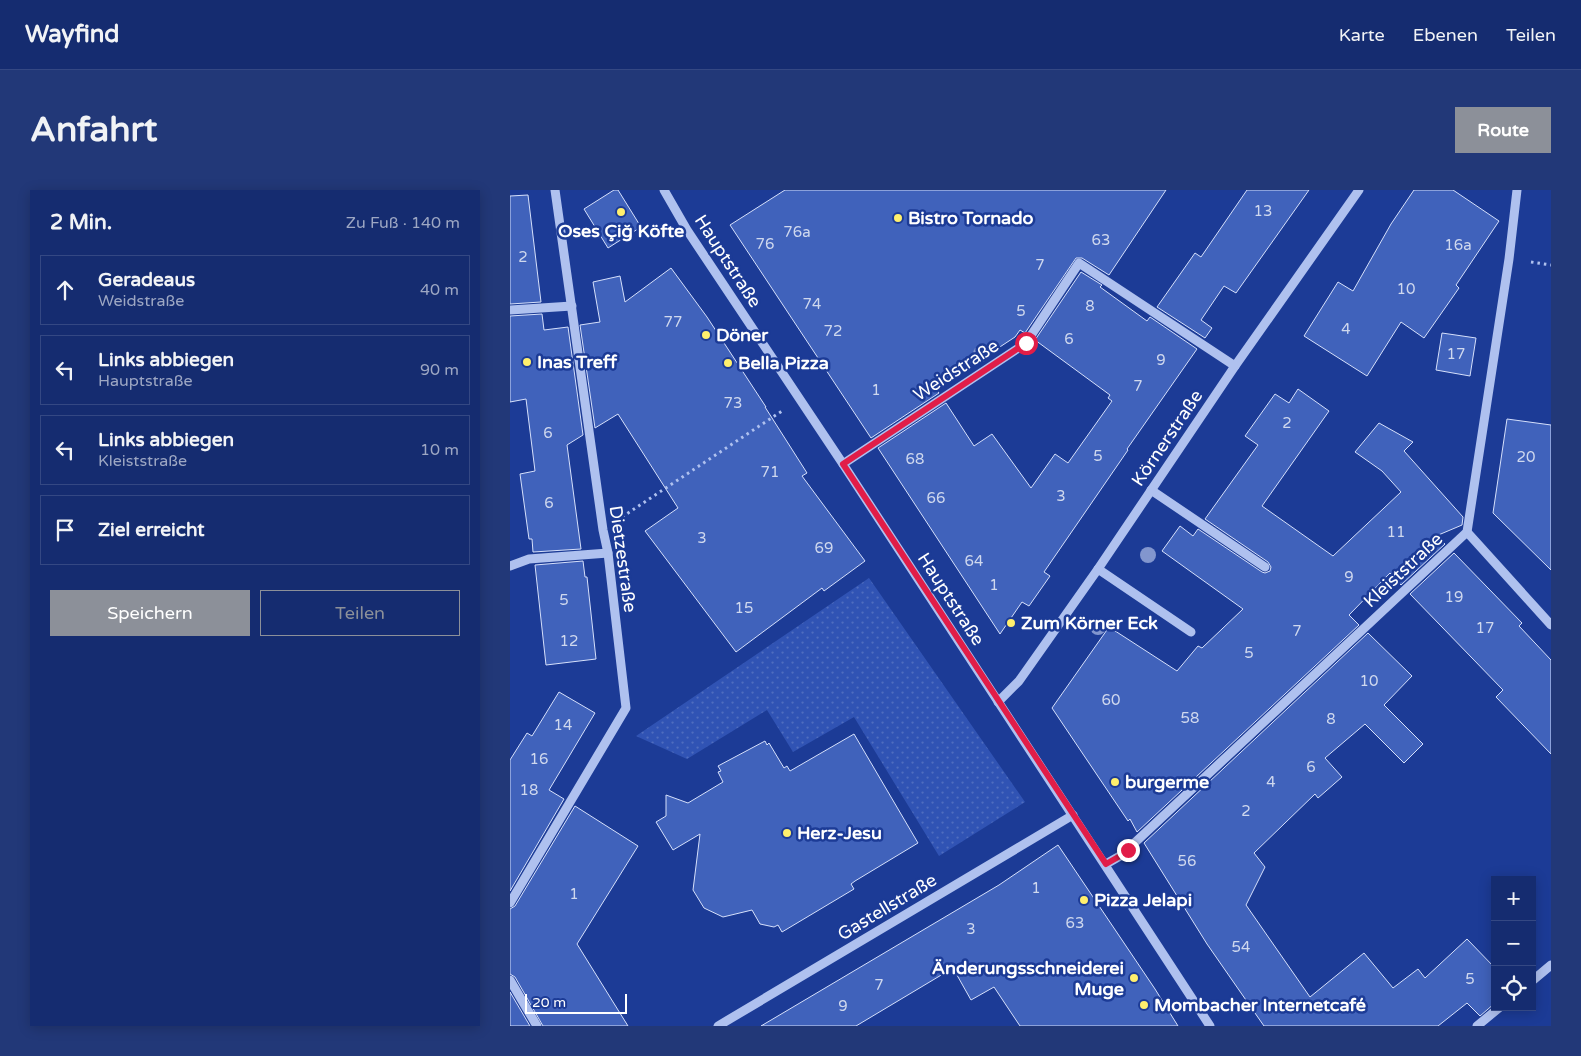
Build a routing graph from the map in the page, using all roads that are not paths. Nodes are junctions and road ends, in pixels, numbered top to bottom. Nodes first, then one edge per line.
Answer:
1 (555, 190) edge
2 (664, 190) edge
3 (1359, 190) edge
4 (1518, 190) edge
5 (572, 306) junction
6 (510, 310) edge
7 (1235, 366) junction
8 (843, 464) junction
9 (1151, 490) junction
10 (1468, 532) junction
11 (608, 553) junction
12 (510, 566) edge
13 (1265, 567) dead end
14 (1098, 569) junction
15 (1551, 625) edge
16 (1191, 632) dead end
17 (998, 702) junction
18 (1073, 815) junction
19 (1106, 864) junction
20 (510, 903) edge
21 (1551, 965) edge
22 (1536, 977) edge
23 (510, 980) edge
24 (1495, 1011) edge
25 (537, 1026) edge
26 (718, 1026) edge
27 (1210, 1026) edge
28 (1478, 1026) edge

1 - 5 street, Dietzestraße
2 - 8 street, Hauptstraße
3 - 7 street, Körnerstraße
4 - 10 street, Kleiststraße
5 - 6 street
5 - 11 street, Dietzestraße
7 - 8 street, Weidstraße
7 - 9 street, Körnerstraße
8 - 17 street, Hauptstraße
9 - 13 street
9 - 14 street, Körnerstraße
10 - 15 street
10 - 19 street, Kleiststraße
11 - 12 street
11 - 20 street, Dietzestraße
14 - 16 street
14 - 17 street, Körnerstraße
17 - 18 street, Hauptstraße
18 - 19 street, Hauptstraße
18 - 26 street, Gastellstraße
19 - 27 street, Hauptstraße
21 - 22 street
23 - 25 street
24 - 28 street

